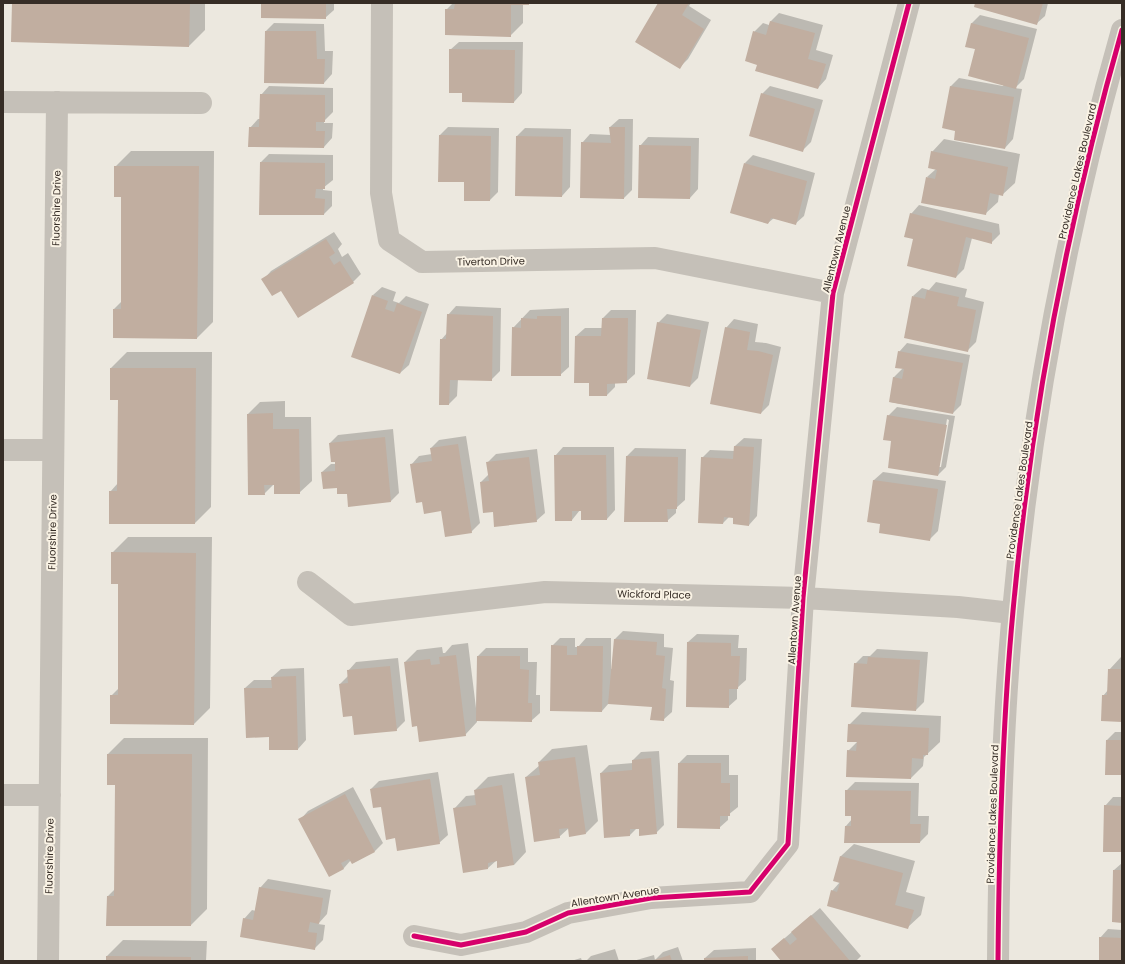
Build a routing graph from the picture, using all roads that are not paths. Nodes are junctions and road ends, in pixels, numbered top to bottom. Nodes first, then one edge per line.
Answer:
1 (382, 3) edge
2 (909, 3) edge
3 (1122, 30) edge
4 (1116, 74) edge
5 (3, 102) edge
6 (57, 102) junction
7 (201, 103) dead end
8 (833, 293) junction
9 (3, 450) edge
10 (53, 450) junction
11 (308, 582) dead end
12 (803, 598) junction
13 (1012, 613) junction
14 (3, 795) edge
15 (50, 795) junction
16 (414, 936) dead end
17 (48, 961) edge
18 (998, 961) edge

1 - 8 street, Tiverton Drive
2 - 8 street, Allentown Avenue
3 - 4 street, Providence Lakes Boulevard
4 - 13 street, Providence Lakes Boulevard
5 - 6 street
6 - 7 street
6 - 10 street, Fluorshire Drive
8 - 12 street, Allentown Avenue
9 - 10 street
10 - 15 street, Fluorshire Drive
11 - 12 street, Wickford Place
12 - 13 street, Wickford Place
12 - 16 street, Allentown Avenue
13 - 18 street, Providence Lakes Boulevard
14 - 15 street
15 - 17 street, Fluorshire Drive

